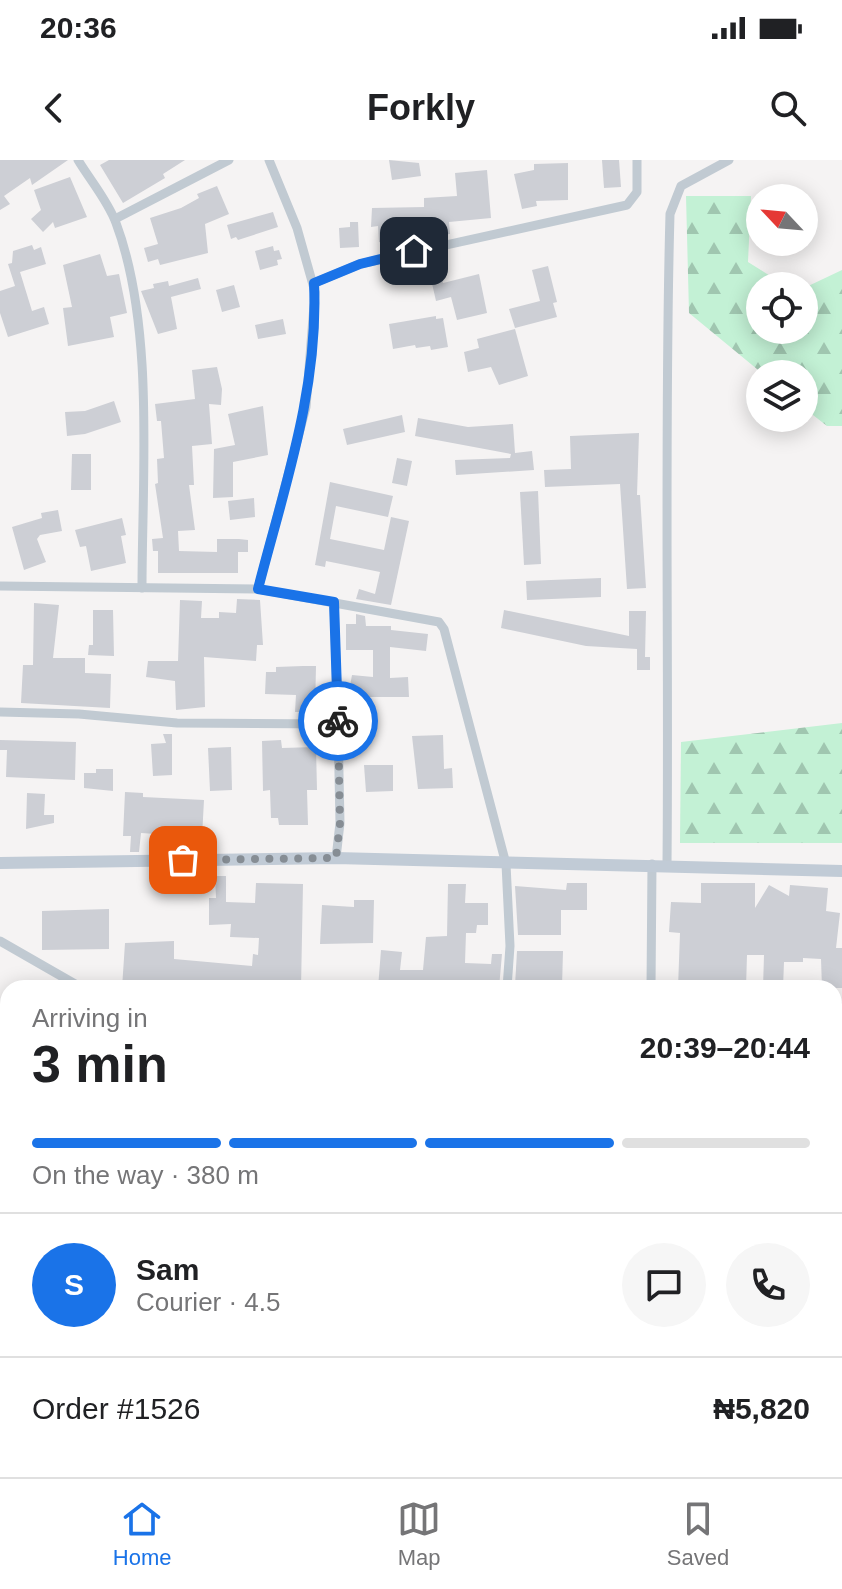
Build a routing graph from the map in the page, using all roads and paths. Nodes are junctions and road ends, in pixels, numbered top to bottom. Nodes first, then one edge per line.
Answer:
1 (78, 160) edge
2 (229, 160) edge
3 (637, 160) edge
4 (729, 160) edge
5 (271, 161) edge
6 (115, 219) junction
7 (314, 283) junction
8 (0, 586) edge
9 (142, 588) junction
10 (258, 589) junction
11 (334, 602) junction
12 (0, 712) edge
13 (338, 724) junction
14 (336, 858) junction
15 (0, 863) edge
16 (506, 864) junction
17 (652, 864) junction
18 (667, 864) junction
19 (842, 871) edge
20 (0, 941) edge
21 (68, 980) edge
22 (508, 980) edge
23 (651, 980) edge

1 - 6 street
2 - 6 street
3 - 7 street
4 - 18 street
5 - 7 street
6 - 9 street
7 - 10 street
8 - 9 street
9 - 10 street
10 - 11 street
11 - 13 street
11 - 16 street
12 - 13 street
13 - 14 street
14 - 15 main road
14 - 16 main road
16 - 17 main road
16 - 22 street
17 - 18 main road
17 - 23 street
18 - 19 main road
20 - 21 street

